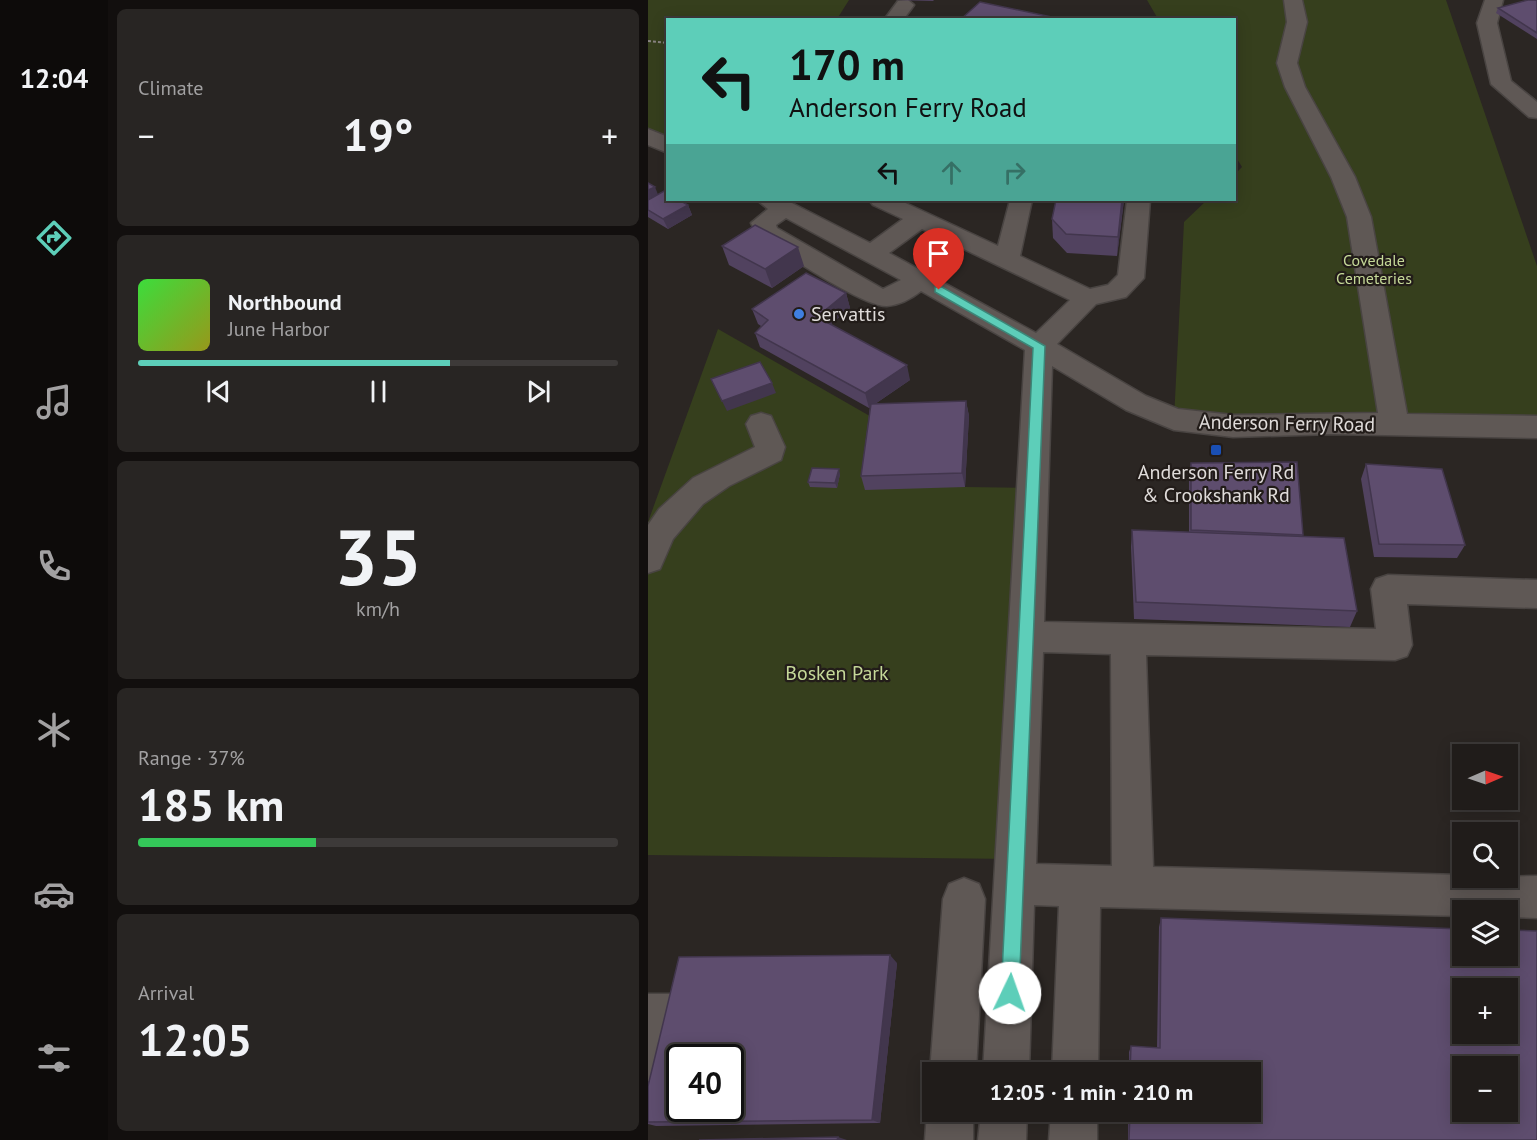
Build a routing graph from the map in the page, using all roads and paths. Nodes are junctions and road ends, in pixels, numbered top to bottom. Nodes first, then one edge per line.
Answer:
1 (1494, 0) edge
2 (1289, 5) edge
3 (648, 41) edge
4 (666, 43) edge
5 (1537, 112) edge
6 (648, 136) edge
7 (666, 145) edge
8 (883, 201) edge
9 (1021, 201) edge
10 (1139, 201) edge
11 (777, 204) edge
12 (919, 219) junction
13 (864, 250) junction
14 (1007, 260) junction
15 (826, 267) junction
16 (919, 279) junction
17 (1087, 297) junction
18 (1039, 346) junction
19 (761, 424) dead end
20 (1394, 424) junction
21 (1537, 427) edge
22 (648, 560) edge
23 (1537, 594) edge
24 (1026, 638) junction
25 (1128, 639) junction
26 (1015, 884) junction
27 (1080, 885) junction
28 (1133, 886) junction
29 (1537, 897) edge
30 (964, 899) dead end
31 (954, 1062) edge
32 (1006, 1062) edge
33 (1075, 1062) edge
34 (950, 1122) edge
35 (1003, 1122) edge
36 (1074, 1122) edge
37 (949, 1140) edge
38 (1002, 1140) edge
39 (1073, 1140) edge

1 - 5 street
2 - 20 street
3 - 4 path
6 - 7 street
8 - 12 street
9 - 14 street
10 - 17 street
11 - 13 street, Anderson Ferry Road
11 - 15 street
12 - 13 street
12 - 14 street
13 - 15 street
13 - 16 street, Anderson Ferry Road
14 - 17 street
15 - 16 street
16 - 18 street, Anderson Ferry Road
17 - 18 street
18 - 20 street, Anderson Ferry Road
18 - 24 street
19 - 22 street
20 - 21 street, Anderson Ferry Road
23 - 25 street
24 - 25 street
24 - 26 street
25 - 28 street
26 - 27 street
26 - 32 street
27 - 28 street
27 - 33 street
28 - 29 street
30 - 31 street
34 - 37 street
35 - 38 street
36 - 39 street

